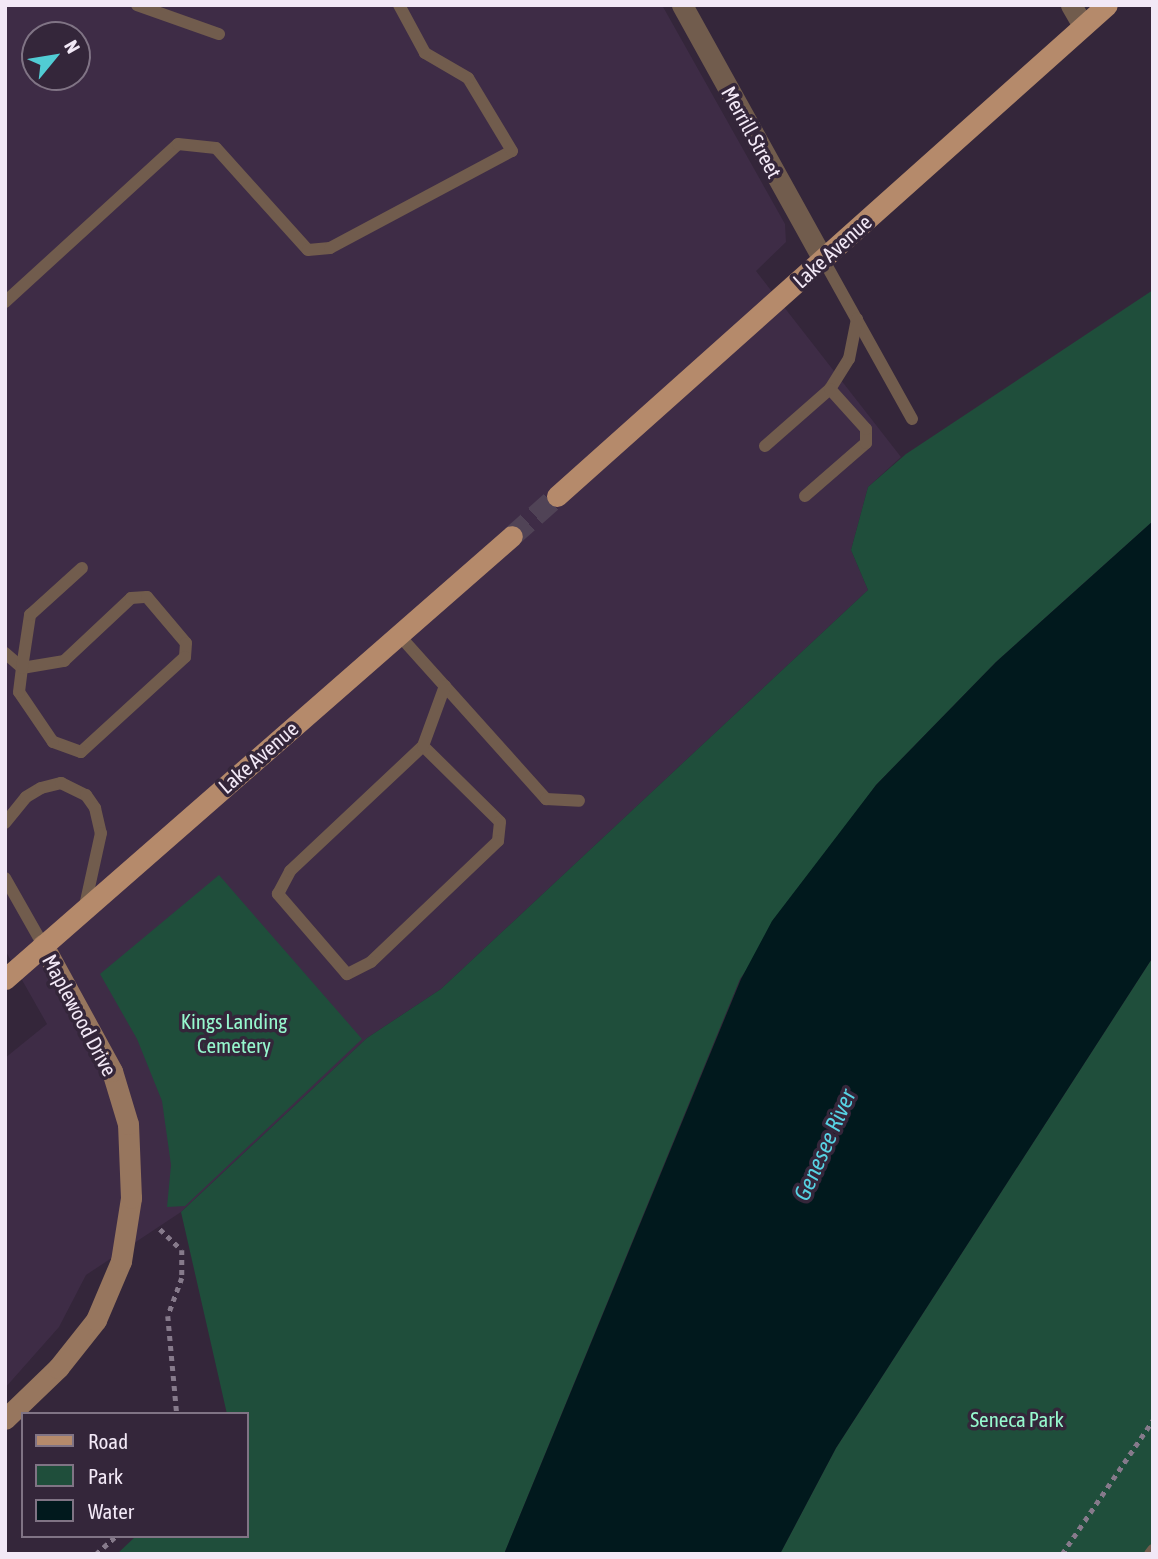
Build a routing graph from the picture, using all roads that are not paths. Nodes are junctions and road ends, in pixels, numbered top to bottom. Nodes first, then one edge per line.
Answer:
1 (137, 5) edge
2 (399, 5) edge
3 (682, 5) edge
4 (1071, 5) edge
5 (1107, 5) edge
6 (1083, 26) junction
7 (219, 34) dead end
8 (823, 259) junction
9 (5, 302) edge
10 (857, 320) junction
11 (830, 389) junction
12 (912, 419) dead end
13 (765, 446) dead end
14 (557, 496) tunnel mouth
15 (805, 496) dead end
16 (512, 536) tunnel mouth
17 (82, 568) dead end
18 (398, 634) junction
19 (5, 653) edge
20 (22, 668) junction
21 (445, 686) junction
22 (423, 746) junction
23 (579, 801) dead end
24 (5, 823) edge
25 (5, 878) edge
26 (84, 910) junction
27 (43, 945) junction
28 (5, 979) edge
29 (5, 1419) edge

1 - 7 lane
2 - 9 lane
3 - 8 street, Merrill Street
4 - 6 street
5 - 6 main road, Lake Avenue
6 - 8 main road, Lake Avenue
8 - 10 lane
8 - 14 main road, Lake Avenue
10 - 11 lane
10 - 12 lane
11 - 13 lane
11 - 15 lane
16 - 18 main road, Lake Avenue
17 - 20 lane
18 - 21 lane
18 - 26 main road, Lake Avenue
19 - 20 lane
20 - 20 lane
21 - 22 lane
21 - 23 lane
22 - 22 lane
24 - 26 lane
25 - 27 lane
26 - 27 main road, Lake Avenue
27 - 28 main road, Lake Avenue
27 - 29 street, Maplewood Drive

